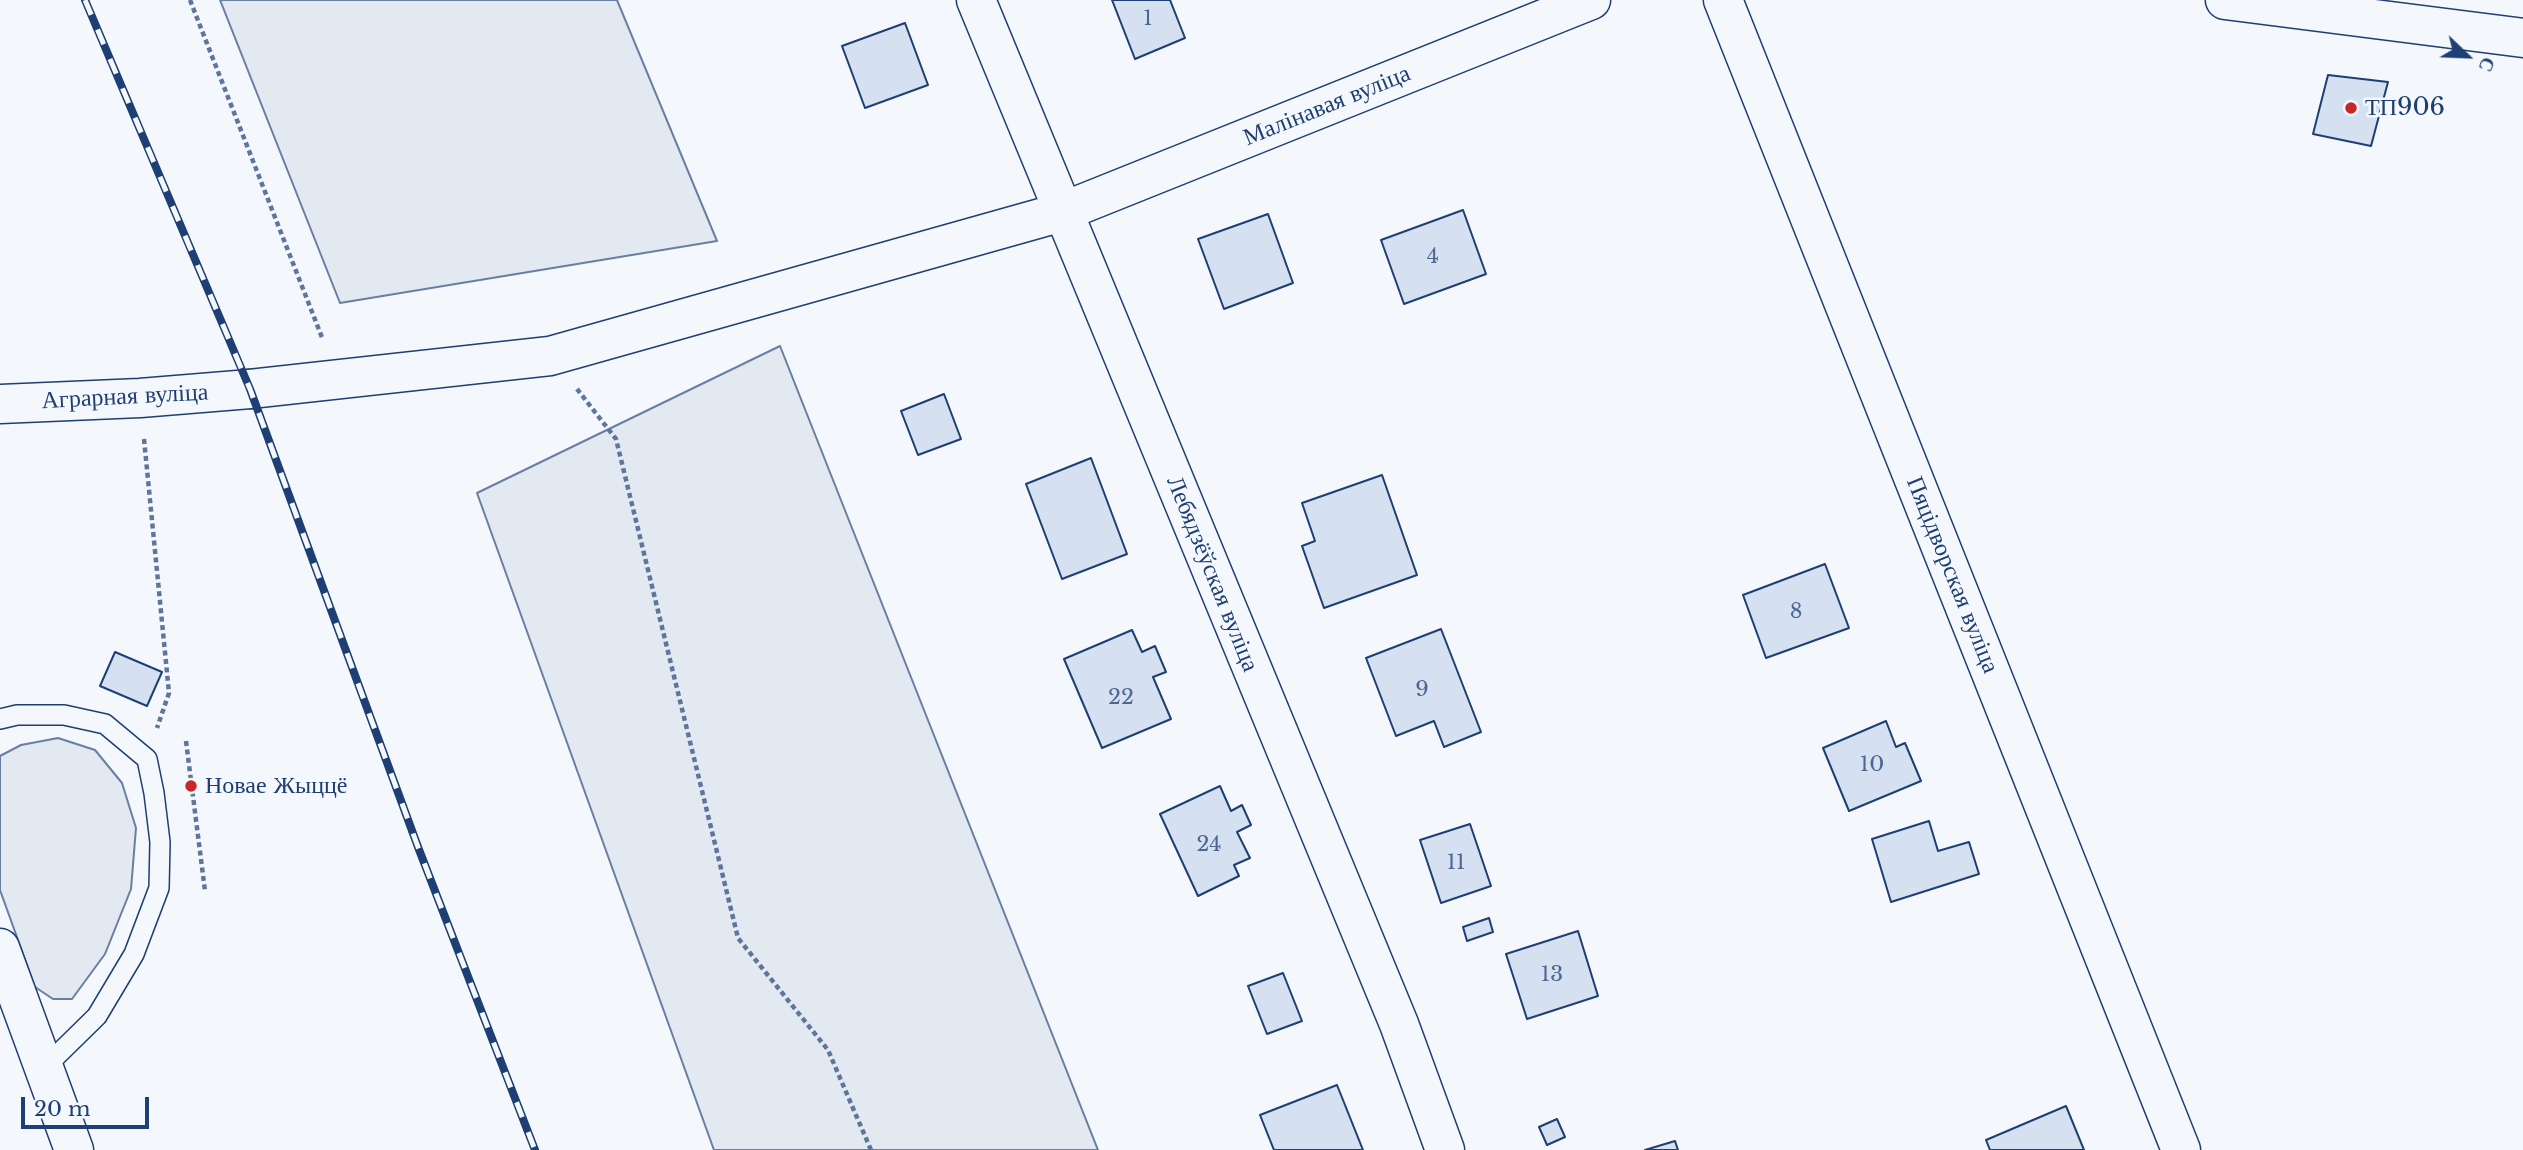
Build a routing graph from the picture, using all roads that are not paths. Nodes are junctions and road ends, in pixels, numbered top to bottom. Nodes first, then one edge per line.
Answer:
1 (976, 0) edge
2 (1591, 0) edge
3 (1723, 0) edge
4 (2225, 0) edge
5 (2523, 38) edge
6 (1062, 212) junction
7 (550, 356) joint
8 (0, 404) edge
9 (0, 719) edge
10 (0, 948) edge
11 (43, 1069) junction
12 (75, 1150) edge
13 (1446, 1150) edge
14 (2181, 1150) edge

1 - 6 street, Лебядзёўская вуліца
2 - 6 street, Малінавая вуліца
3 - 14 street, Пяцідворская вуліца
4 - 5 street
6 - 7 street, Малінавая вуліца
6 - 13 street, Лебядзёўская вуліца
7 - 8 street, Аграрная вуліца
9 - 11 lane
10 - 11 street
11 - 12 street

